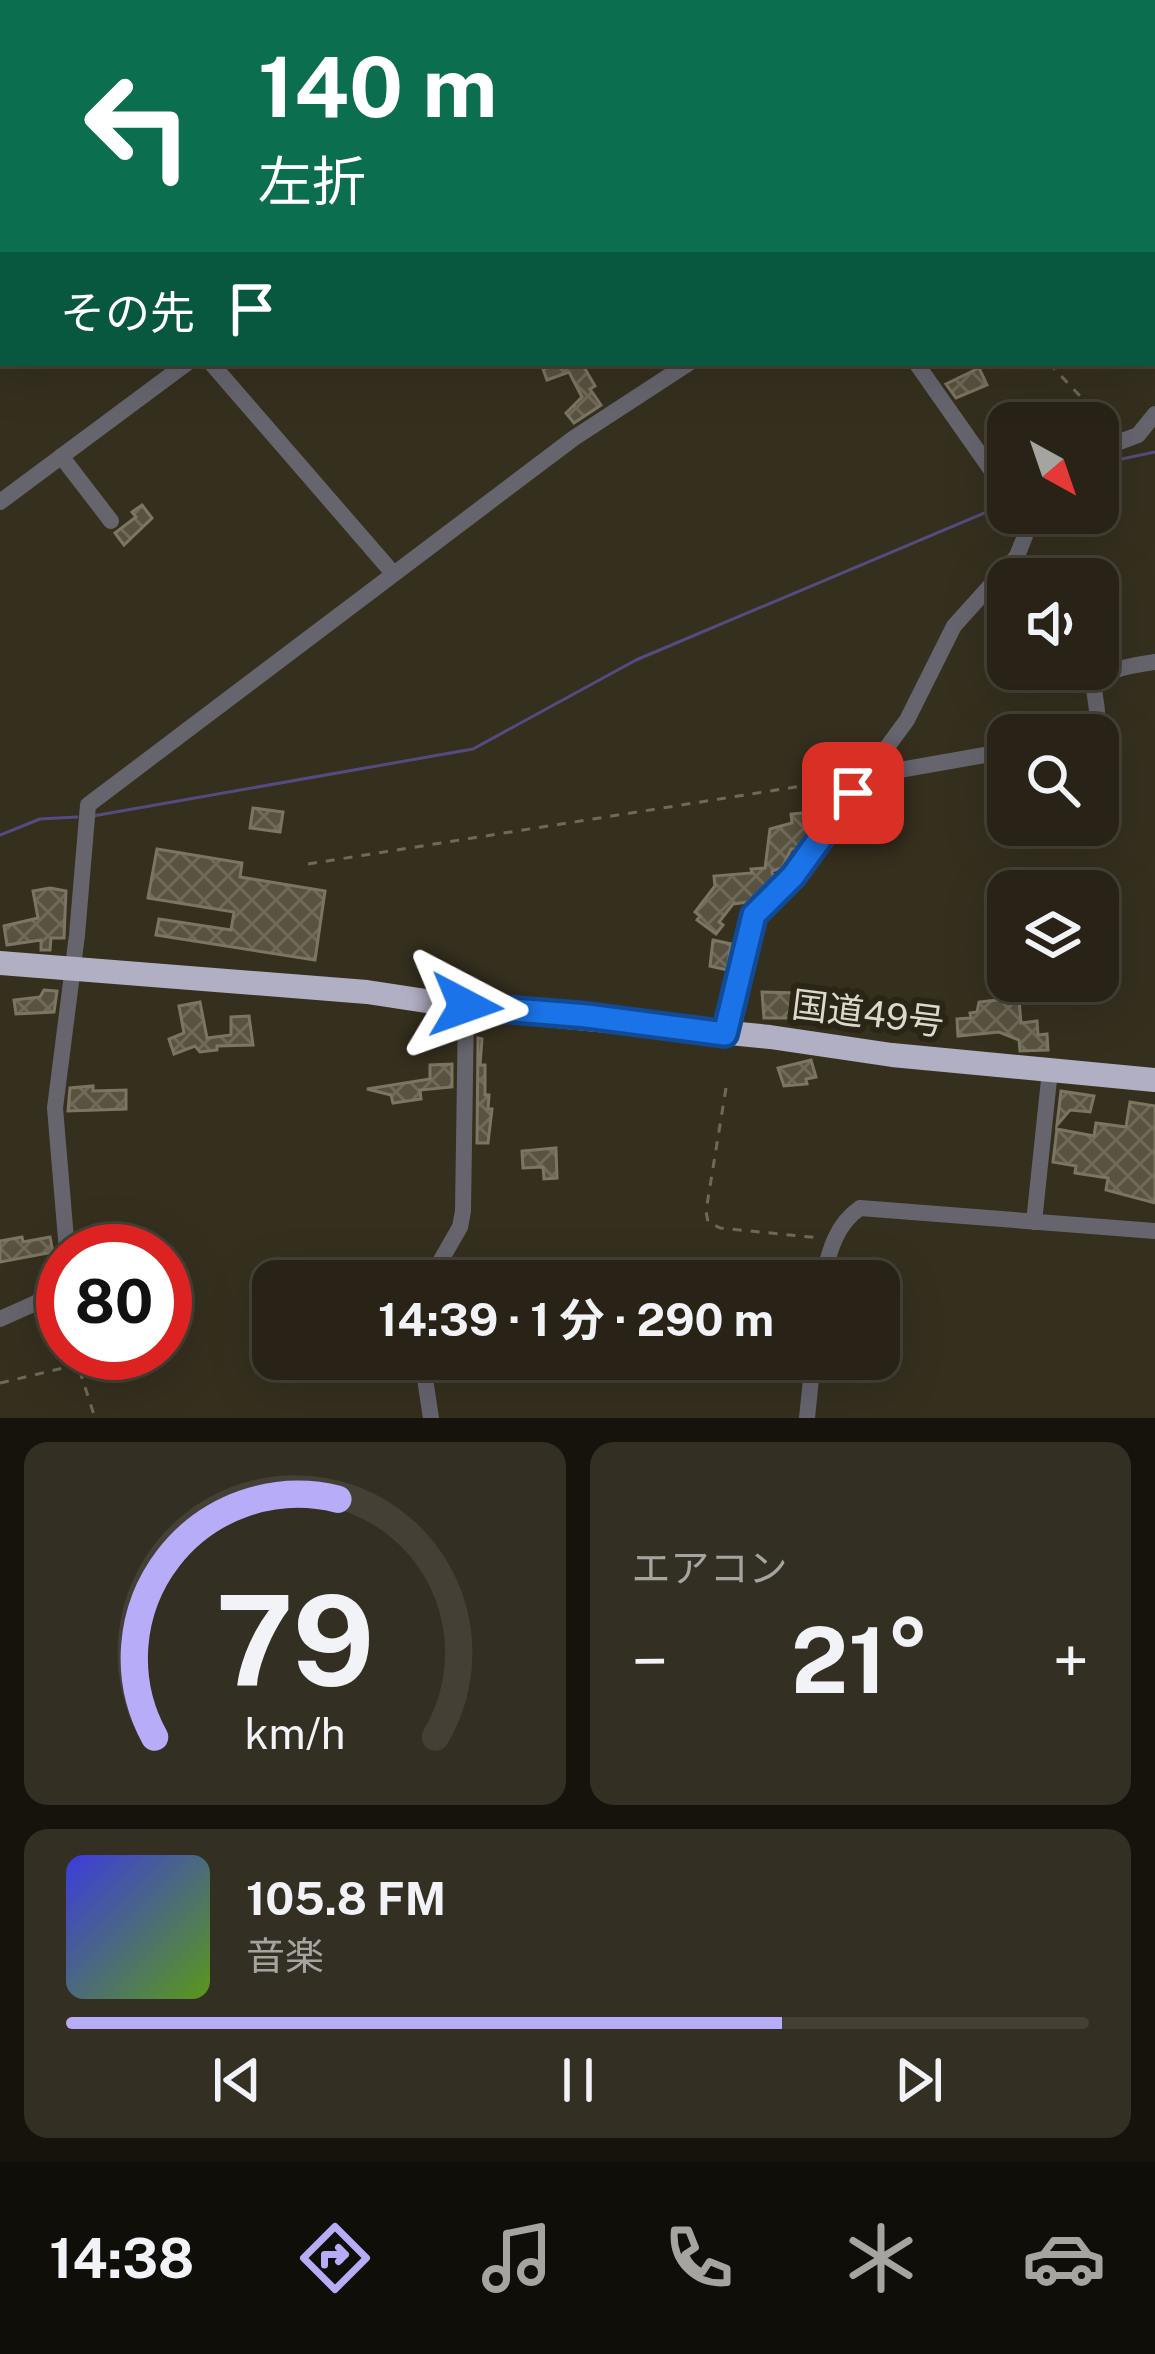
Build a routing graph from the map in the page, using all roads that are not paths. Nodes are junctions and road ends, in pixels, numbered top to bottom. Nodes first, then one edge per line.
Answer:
1 (183, 366) edge
2 (214, 366) edge
3 (684, 366) edge
4 (918, 366) edge
5 (1155, 414) edge
6 (1138, 435) edge
7 (61, 456) junction
8 (987, 462) edge
9 (0, 502) edge
10 (111, 521) dead end
11 (1025, 534) edge
12 (392, 572) junction
13 (1155, 662) edge
14 (1096, 714) edge
15 (987, 755) edge
16 (866, 776) junction
17 (0, 963) edge
18 (73, 968) junction
19 (466, 1006) junction
20 (725, 1034) junction
21 (1050, 1070) junction
22 (1155, 1079) edge
23 (1034, 1222) junction
24 (65, 1224) edge
25 (1155, 1231) edge
26 (441, 1260) edge
27 (828, 1260) edge
28 (36, 1303) edge
29 (0, 1319) edge
30 (425, 1380) edge
31 (811, 1380) edge
32 (430, 1418) edge
33 (807, 1418) edge

1 - 7 street
2 - 12 street
3 - 12 street
4 - 8 street
5 - 6 street
7 - 9 street
7 - 10 street
11 - 16 street
12 - 18 street
13 - 14 street
15 - 16 street
16 - 20 street
17 - 18 highway, 国道49号
18 - 19 highway, 国道49号
18 - 24 street
19 - 20 highway, 国道49号
19 - 26 street
20 - 21 highway, 国道49号
21 - 22 highway, 国道49号
21 - 23 street
23 - 25 street
23 - 27 street
28 - 29 street
30 - 32 street
31 - 33 street

